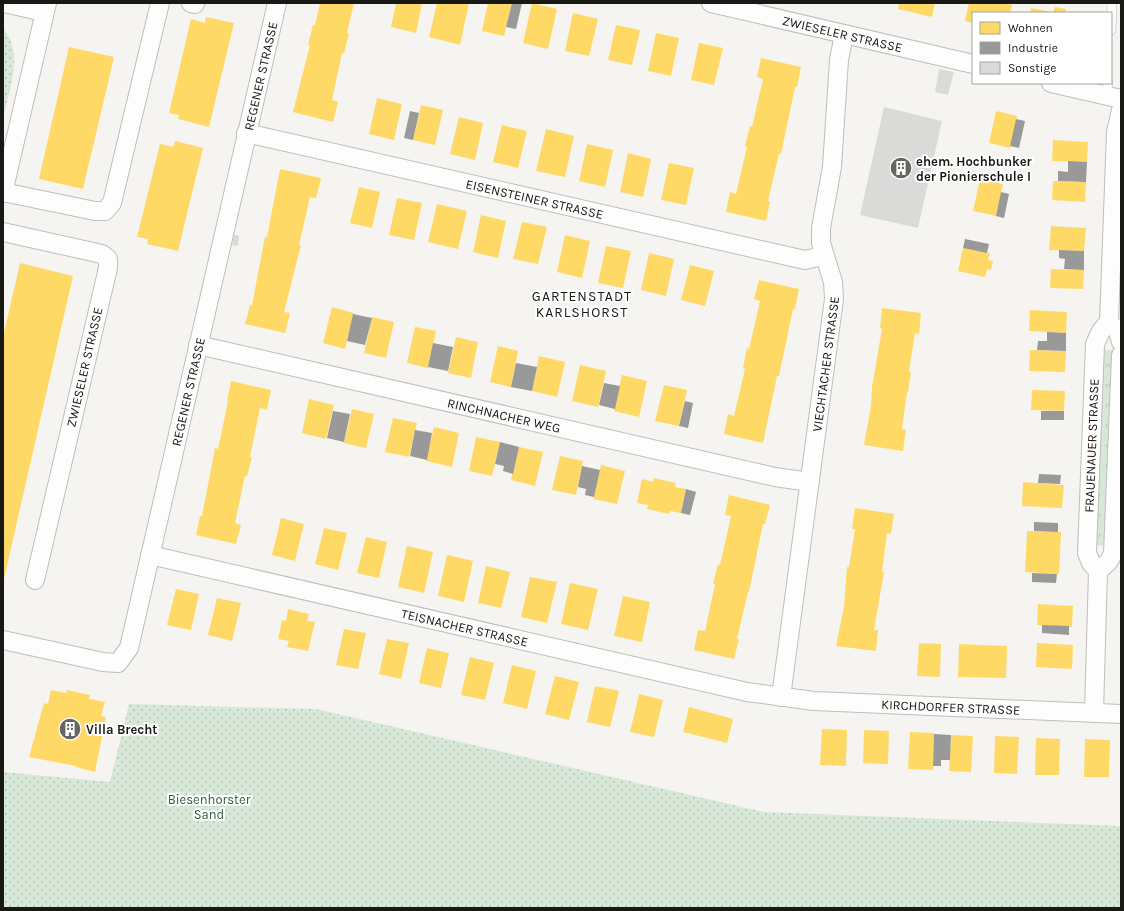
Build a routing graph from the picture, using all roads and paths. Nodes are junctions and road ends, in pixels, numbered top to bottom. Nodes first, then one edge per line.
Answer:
1 (4, 3) edge
2 (160, 3) edge
3 (277, 3) edge
4 (711, 3) edge
5 (45, 8) edge
6 (844, 34) junction
7 (972, 64) edge
8 (1057, 84) edge
9 (1111, 93) edge
10 (1121, 110) edge
11 (246, 133) junction
12 (5, 170) edge
13 (3, 193) edge
14 (3, 232) edge
15 (823, 256) junction
16 (1109, 322) junction
17 (1121, 342) edge
18 (198, 345) junction
19 (1121, 355) edge
20 (810, 482) junction
21 (150, 555) junction
22 (1098, 571) junction
23 (35, 580) dead end
24 (3, 640) edge
25 (781, 696) junction
26 (1094, 713) junction
27 (1121, 714) edge

1 - 5 street
2 - 13 street
3 - 11 street, REGENER STRASSE
4 - 6 street, ZWIESELER STRASSE
5 - 12 street
6 - 7 street, ZWIESELER STRASSE
6 - 15 street, VIECHTACHER STRASSE
8 - 9 street
10 - 16 street
11 - 15 street, EISENSTEINER STRASSE
11 - 18 street, REGENER STRASSE
12 - 13 street
14 - 23 street, ZWIESELER STRASSE
15 - 20 street, VIECHTACHER STRASSE
16 - 17 street
16 - 22 street, FRAUENAUER STRASSE
18 - 20 street, RINCHNACHER WEG
18 - 21 street, REGENER STRASSE
19 - 22 street, FRAUENAUER STRASSE
20 - 25 street, VIECHTACHER STRASSE
21 - 24 street, REGENER STRASSE
21 - 25 street, TEISNACHER STRASSE
22 - 26 street
25 - 26 street, KIRCHDORFER STRASSE
26 - 27 street, KIRCHDORFER STRASSE

